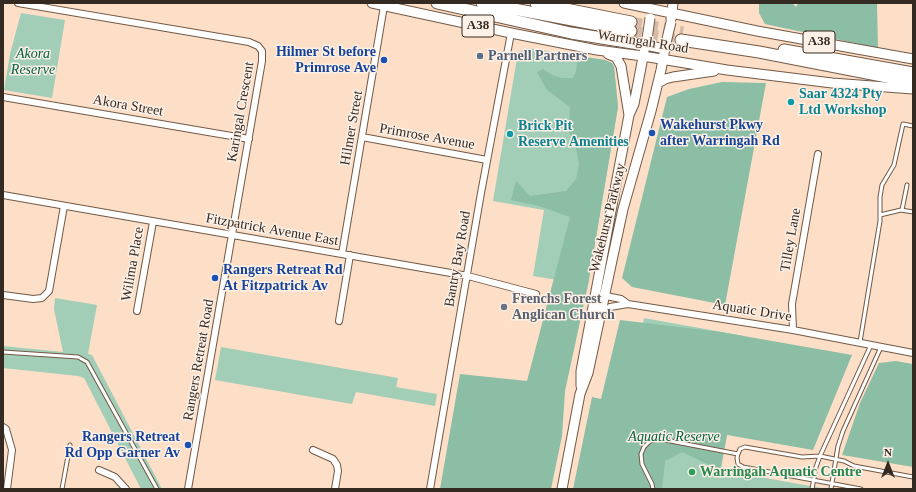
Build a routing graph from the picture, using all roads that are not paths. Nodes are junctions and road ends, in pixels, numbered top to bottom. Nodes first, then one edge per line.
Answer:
1 (18, 3) edge
2 (372, 3) edge
3 (437, 3) edge
4 (482, 3) edge
5 (536, 3) edge
6 (624, 3) edge
7 (673, 3) edge
8 (385, 4) edge
9 (652, 10) edge
10 (672, 18) junction
11 (511, 33) junction
12 (666, 46) junction
13 (645, 47) junction
14 (597, 50) junction
15 (663, 59) junction
16 (913, 60) edge
17 (727, 70) junction
18 (913, 73) edge
19 (913, 82) edge
20 (658, 83) junction
21 (913, 90) edge
22 (3, 97) edge
23 (629, 115) junction
24 (913, 126) edge
25 (362, 138) junction
26 (249, 139) junction
27 (818, 154) dead end
28 (487, 160) junction
29 (907, 185) dead end
30 (3, 195) edge
31 (64, 206) junction
32 (902, 210) junction
33 (913, 212) edge
34 (880, 215) junction
35 (153, 222) junction
36 (232, 235) junction
37 (342, 254) junction
38 (350, 255) junction
39 (468, 276) junction
40 (536, 294) dead end
41 (3, 295) edge
42 (599, 295) junction
43 (628, 304) junction
44 (137, 311) dead end
45 (599, 317) junction
46 (339, 321) dead end
47 (793, 330) junction
48 (860, 342) junction
49 (871, 345) junction
50 (881, 347) junction
51 (3, 352) edge
52 (913, 353) edge
53 (580, 394) junction
54 (3, 427) edge
55 (70, 445) dead end
56 (313, 450) dead end
57 (738, 454) junction
58 (820, 456) junction
59 (836, 459) junction
60 (99, 470) dead end
61 (913, 477) edge
62 (813, 481) junction
63 (832, 484) junction
64 (7, 489) edge
65 (62, 489) edge
66 (126, 489) edge
67 (157, 489) edge
68 (188, 489) edge
69 (335, 489) edge
70 (430, 489) edge
71 (562, 489) edge
72 (653, 489) edge
73 (812, 489) edge
74 (831, 489) edge
75 (861, 489) edge

1 - 26 street, Karingal Crescent
2 - 8 main road, Warringah Road / A38
3 - 13 highway
4 - 5 highway, Warringah Road / A38
6 - 9 main road, A38
7 - 10 main road, Wakehurst Parkway
8 - 11 main road, Warringah Road / A38
8 - 25 street, Hilmer Street
9 - 10 main road, A38
9 - 13 main road, Wakehurst Parkway, bridge
10 - 12 main road, Wakehurst Parkway, bridge
10 - 16 main road, A38
11 - 14 main road, Warringah Road / A38
11 - 28 street, Bantry Bay Road
12 - 13 main road, Warringah Road
12 - 15 main road, Wakehurst Parkway
13 - 14 main road, Warringah Road / A38
13 - 15 main road, Warringah Road / A38
13 - 23 main road, Wakehurst Parkway
14 - 23 main road
15 - 17 main road, Warringah Road / A38
15 - 20 main road, Wakehurst Parkway
17 - 20 main road
17 - 21 main road, Warringah Road / A38
18 - 19 highway, Warringah Road / A38
20 - 42 main road, Wakehurst Parkway
22 - 26 street, Akora Street
23 - 42 main road, Wakehurst Parkway
24 - 34 lane
25 - 28 street, Primrose Avenue
25 - 37 street, Hilmer Street
26 - 36 street, Karingal Crescent
27 - 47 street, Tilley Lane
28 - 39 street, Bantry Bay Road
29 - 32 lane
30 - 31 street, Fitzpatrick Avenue East
31 - 35 street, Fitzpatrick Avenue East
31 - 41 street
32 - 33 lane
32 - 34 lane
34 - 48 lane
35 - 36 street, Fitzpatrick Avenue East
35 - 44 street, Wilima Place
36 - 37 street, Fitzpatrick Avenue East
36 - 68 street, Rangers Retreat Road
37 - 38 street, Fitzpatrick Avenue East
38 - 39 street, Fitzpatrick Avenue East
38 - 46 street
39 - 40 street, Fitzpatrick Avenue East
39 - 70 street, Bantry Bay Road
42 - 43 street, Aquatic Drive
42 - 45 main road, Wakehurst Parkway
42 - 53 main road, Wakehurst Parkway
43 - 45 street, Aquatic Drive
43 - 47 street, Aquatic Drive
45 - 53 main road, Wakehurst Parkway
47 - 48 street, Aquatic Drive
48 - 49 street, Aquatic Drive
49 - 50 street, Aquatic Drive
49 - 58 lane
50 - 52 street, Aquatic Drive
50 - 59 lane
51 - 67 lane
53 - 71 main road, Wakehurst Parkway
54 - 64 street
55 - 65 lane
56 - 69 street
57 - 58 lane
57 - 62 lane
57 - 72 lane
58 - 59 lane
58 - 62 lane
59 - 61 lane
59 - 63 lane
60 - 66 street
62 - 63 lane
62 - 73 lane
63 - 74 lane
63 - 75 lane

